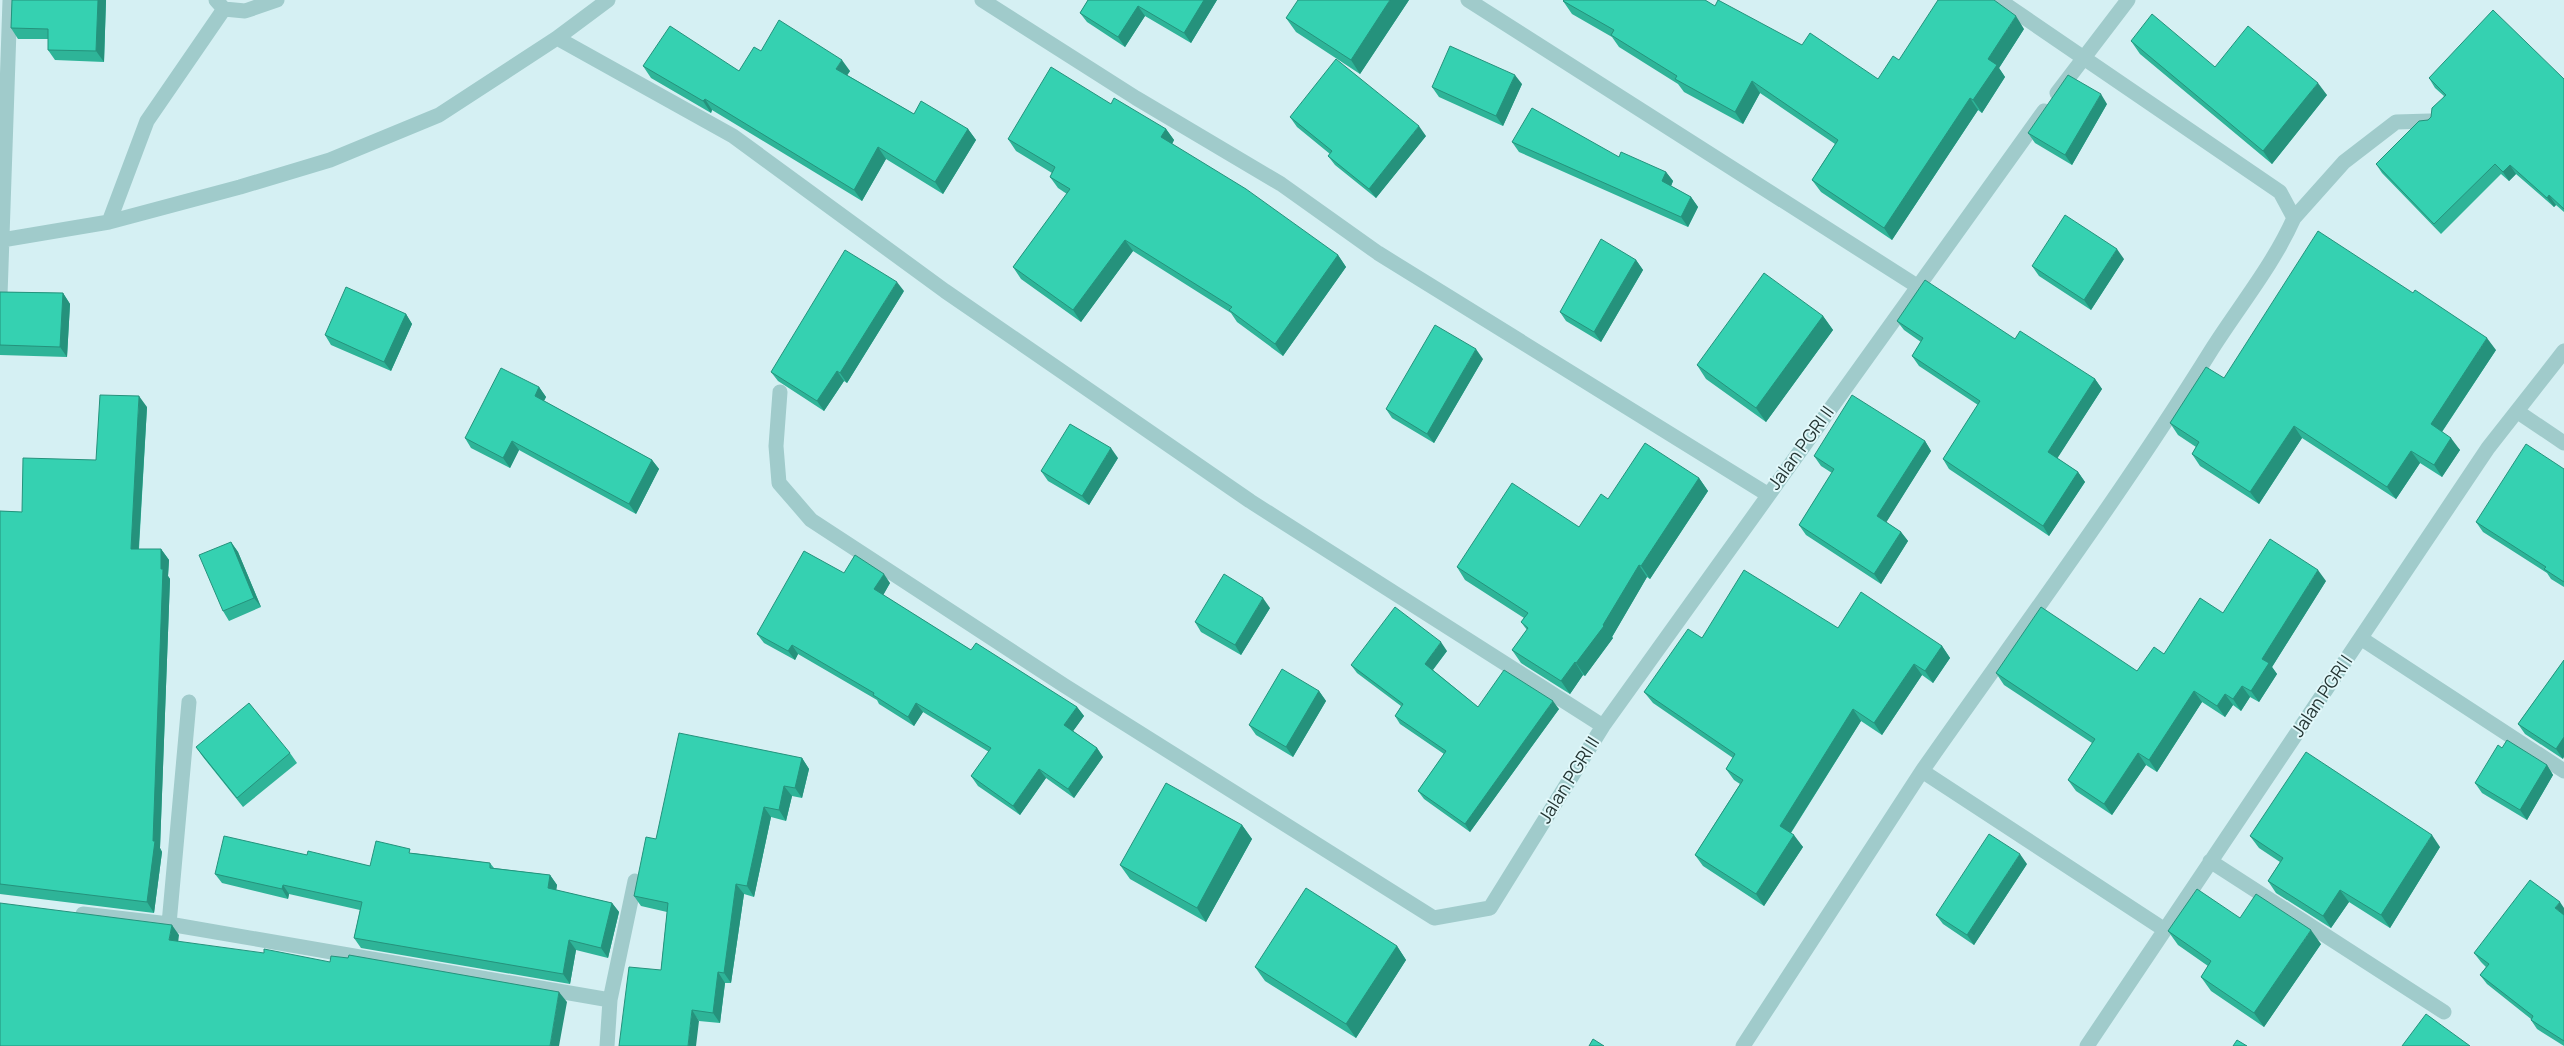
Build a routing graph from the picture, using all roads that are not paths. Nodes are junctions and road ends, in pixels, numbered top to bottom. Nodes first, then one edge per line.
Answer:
1 (10, 0) edge
2 (277, 0) edge
3 (608, 0) edge
4 (982, 0) edge
5 (1468, 0) edge
6 (1999, 0) edge
7 (2128, 0) edge
8 (220, 5) edge
9 (556, 38) junction
10 (2083, 57) junction
11 (2430, 121) edge
12 (2294, 218) junction
13 (109, 222) junction
14 (2, 240) junction
15 (1917, 286) junction
16 (0, 296) edge
17 (2564, 351) edge
18 (780, 392) edge
19 (2518, 412) junction
20 (2564, 443) edge
21 (1767, 494) junction
22 (2362, 639) junction
23 (189, 702) dead end
24 (1603, 726) junction
25 (1922, 771) junction
26 (2564, 771) edge
27 (2210, 861) junction
28 (635, 881) edge
29 (66, 912) edge
30 (169, 924) junction
31 (2165, 930) junction
32 (610, 1000) junction
33 (2444, 1012) dead end
34 (606, 1046) edge
35 (1743, 1046) edge
36 (2086, 1046) edge

1 - 14 street
2 - 8 street
3 - 9 street
4 - 21 street
5 - 15 street
6 - 10 street
7 - 10 street, Jalan PGRI II
8 - 13 street
9 - 13 street
9 - 24 street
10 - 12 street
10 - 15 street, Jalan PGRI II
11 - 12 street
12 - 25 street
13 - 14 street
14 - 16 street
15 - 21 street, Jalan PGRI II
17 - 19 street, Jalan PGRI I
18 - 24 street, Jalan PGRI II
19 - 20 street
19 - 22 street, Jalan PGRI I
21 - 24 street, Jalan PGRI II
22 - 26 street
22 - 27 street, Jalan PGRI I
23 - 30 street
25 - 31 street
25 - 35 street
27 - 31 street, Jalan PGRI I
27 - 33 street
28 - 32 street
29 - 30 street
30 - 32 street
31 - 36 street, Jalan PGRI I
32 - 34 street

